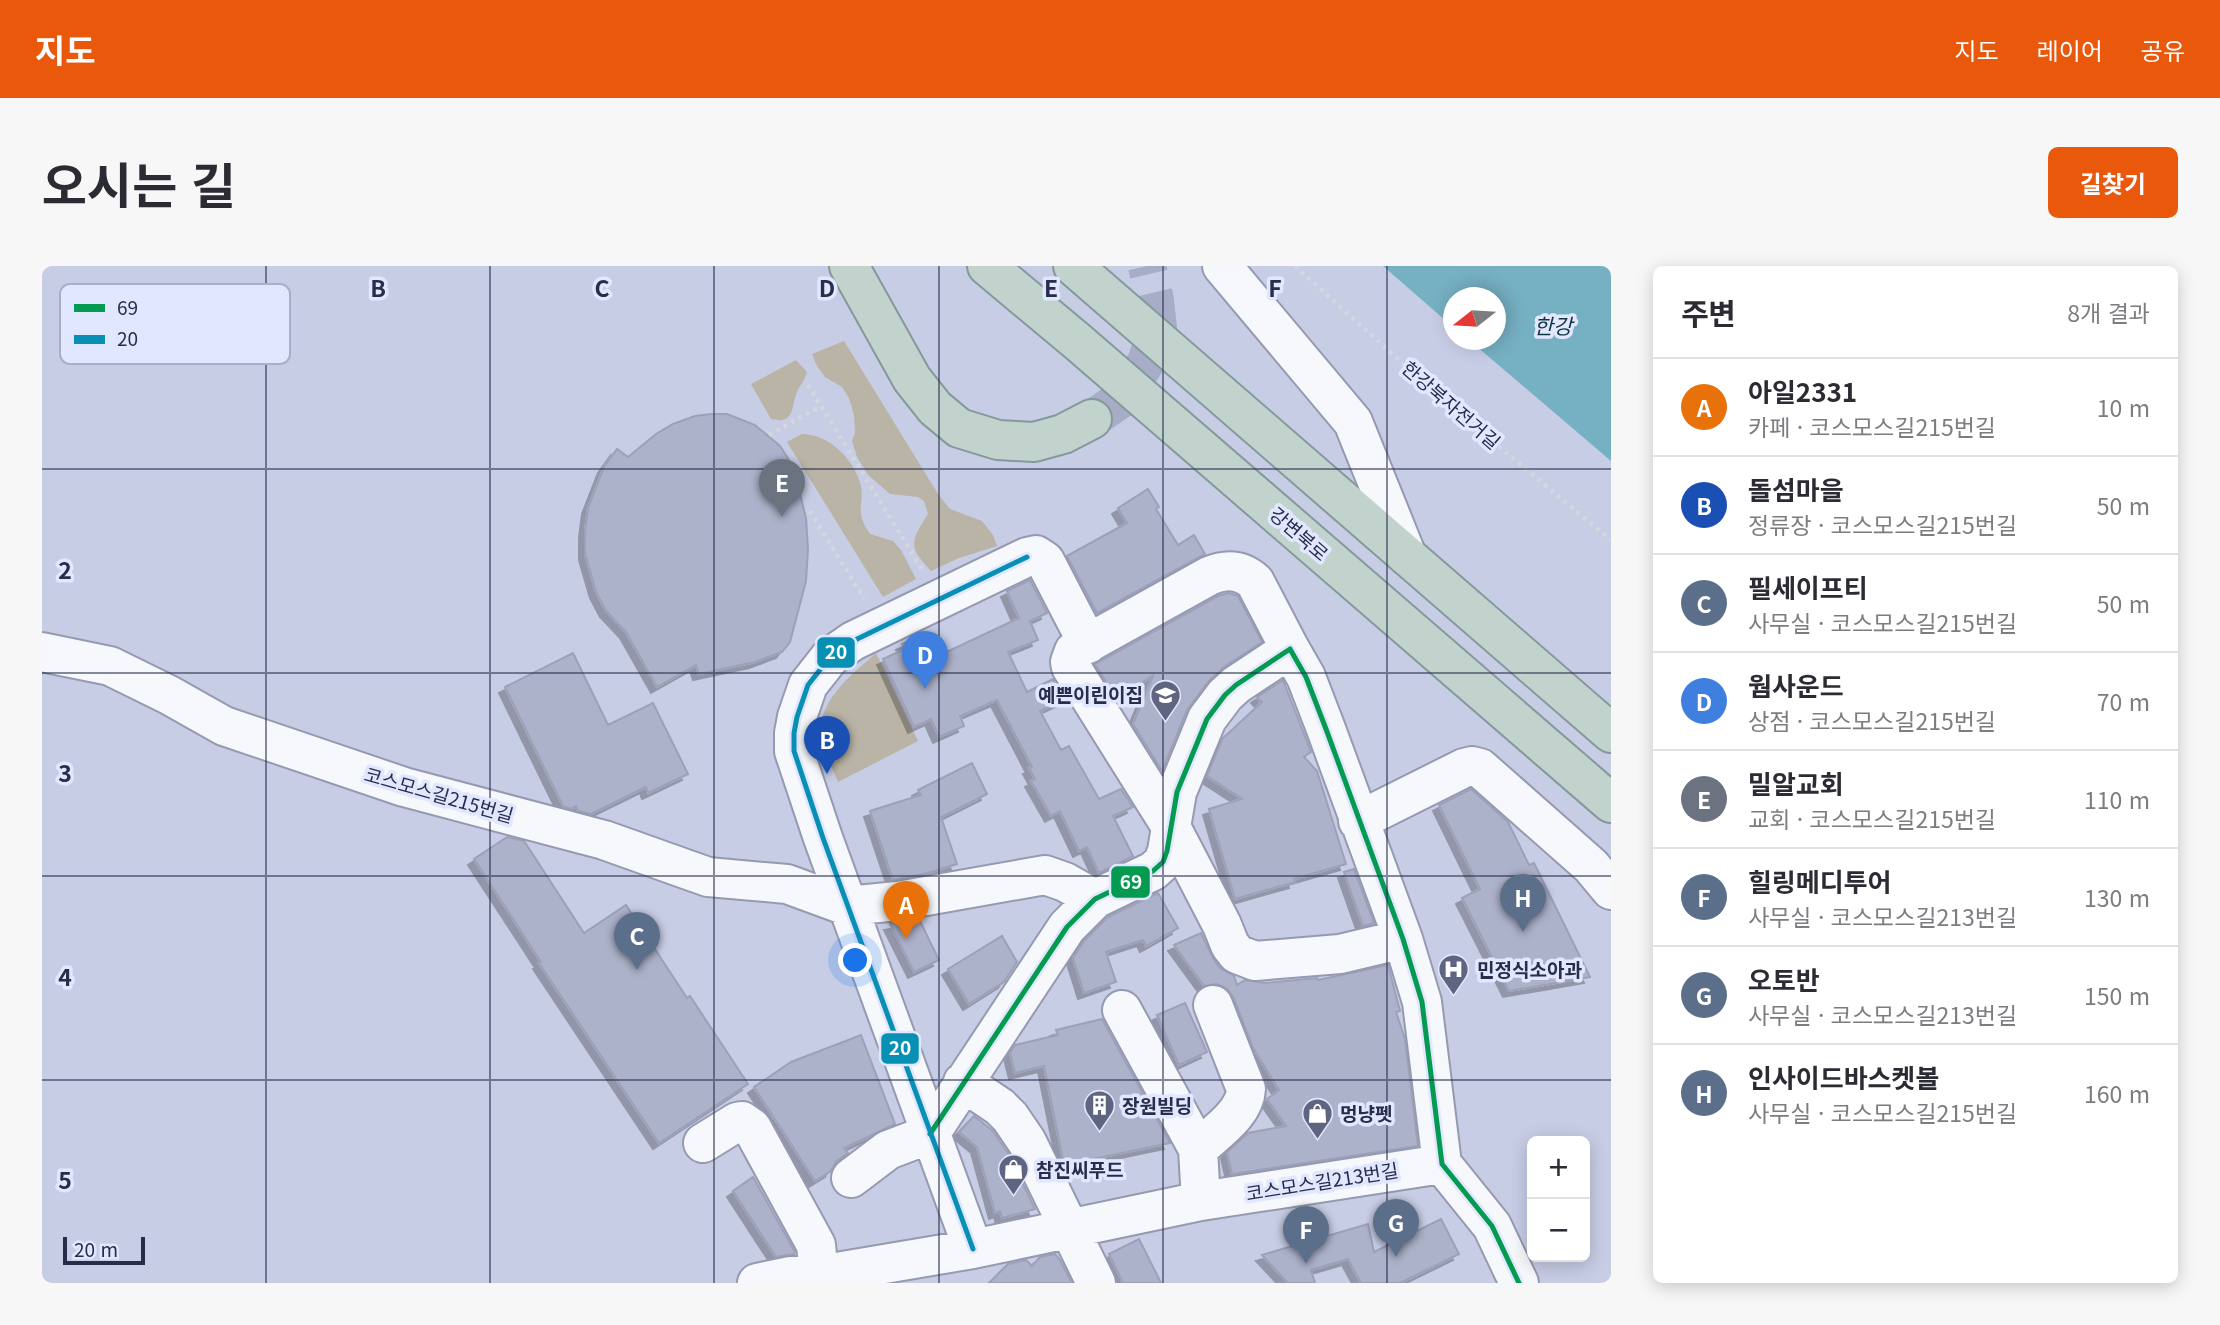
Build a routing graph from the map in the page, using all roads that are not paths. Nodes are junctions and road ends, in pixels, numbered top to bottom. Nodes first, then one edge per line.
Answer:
1 (849, 266) edge
2 (987, 266) edge
3 (1073, 266) edge
4 (1222, 266) edge
5 (1092, 419) tunnel mouth
6 (1407, 556) junction
7 (1088, 644) junction
8 (1290, 649) junction
9 (42, 652) edge
10 (1611, 733) edge
11 (1611, 803) edge
12 (1358, 821) junction
13 (1170, 825) junction
14 (1611, 890) edge
15 (1096, 899) junction
16 (847, 906) junction
17 (1402, 939) junction
18 (1213, 1006) dead end
19 (1122, 1010) dead end
20 (963, 1082) junction
21 (930, 1134) junction
22 (703, 1143) dead end
23 (1198, 1149) junction
24 (1442, 1164) junction
25 (851, 1178) dead end
26 (1201, 1201) junction
27 (1071, 1229) junction
28 (973, 1249) junction
29 (817, 1279) edge
30 (757, 1283) edge
31 (1096, 1283) edge
32 (1519, 1283) edge

1 - 5 highway
2 - 11 highway, 강변북로
3 - 6 highway
4 - 6 street
6 - 10 highway
7 - 8 street
7 - 13 street
7 - 16 street
8 - 12 street
8 - 13 street
9 - 16 street, 코스모스길215번길
12 - 14 street
12 - 17 street
13 - 15 street
13 - 17 street
15 - 16 street, 코스모스길215번길
15 - 20 street
16 - 21 street
17 - 24 street
18 - 23 street
19 - 23 street
20 - 21 street
20 - 27 street
21 - 25 street
21 - 28 street
22 - 29 street
23 - 26 street
24 - 26 street, 코스모스길213번길
24 - 32 street
26 - 27 street, 코스모스길213번길
27 - 28 street, 코스모스길213번길
27 - 31 street
28 - 29 street, 코스모스길213번길
29 - 30 street, 코스모스길213번길

